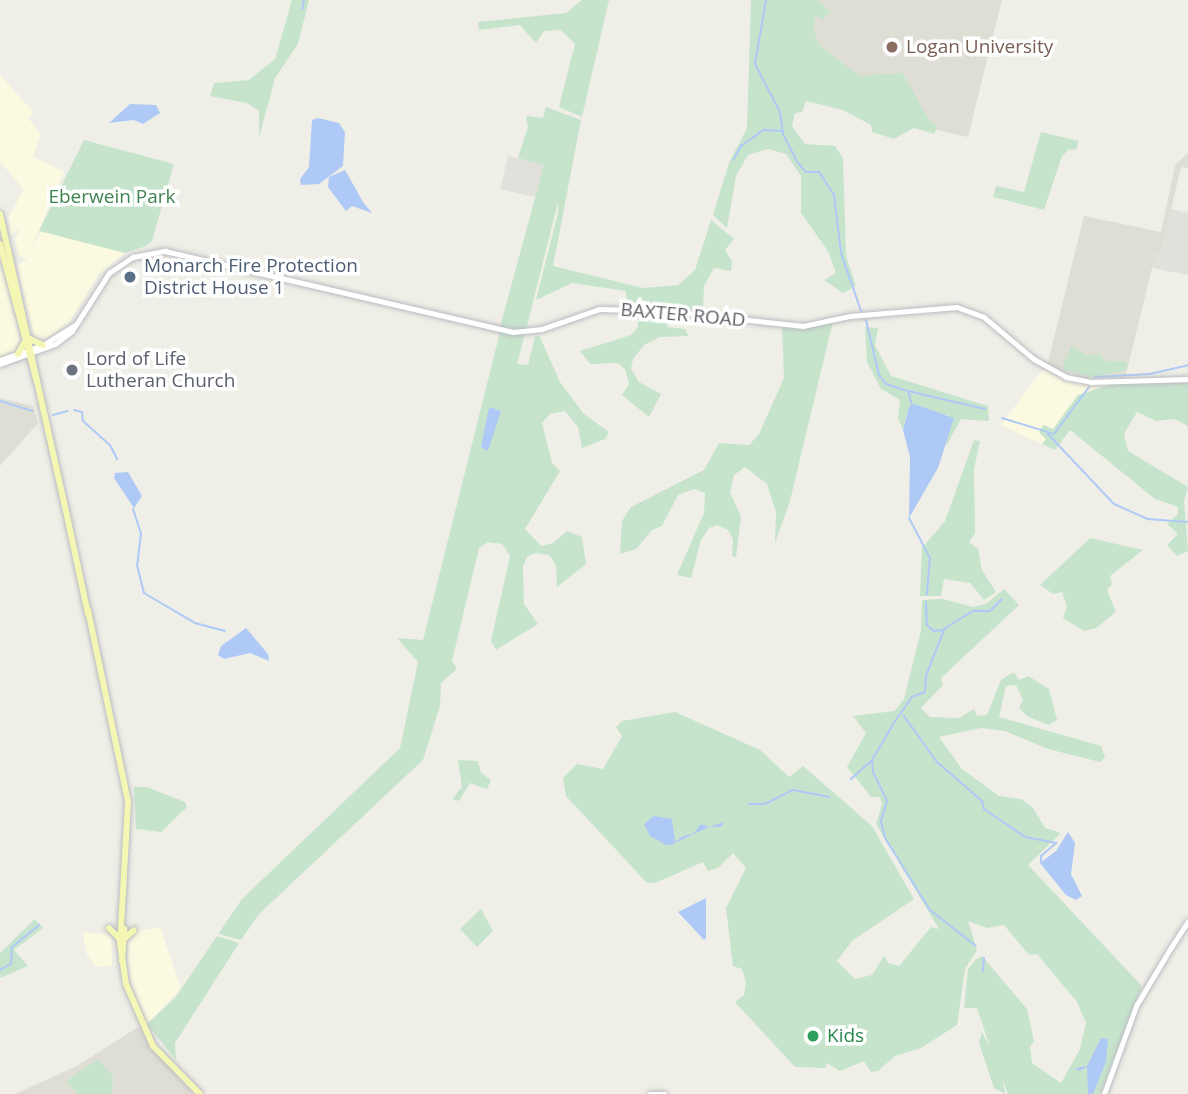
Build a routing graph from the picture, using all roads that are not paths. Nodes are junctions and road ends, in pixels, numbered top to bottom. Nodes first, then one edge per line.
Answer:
1 (0, 214) edge
2 (0, 244) edge
3 (27, 340) junction
4 (43, 348) junction
5 (30, 352) junction
6 (19, 356) junction
7 (0, 362) edge
8 (33, 364) junction
9 (1188, 379) edge
10 (125, 900) junction
11 (121, 915) junction
12 (1188, 921) edge
13 (134, 930) dead end
14 (122, 939) junction
15 (200, 1094) edge
16 (650, 1094) edge
17 (665, 1094) edge
18 (1104, 1094) edge

1 - 3 main road
2 - 3 main road
3 - 4 main road
3 - 5 main road
3 - 6 main road
4 - 5 main road, BAXTER ROAD
4 - 8 main road
4 - 9 main road, BAXTER ROAD
5 - 6 main road, BAXTER ROAD
5 - 8 main road
6 - 7 main road, BAXTER ROAD
6 - 8 main road
8 - 10 main road
10 - 11 main road
10 - 14 main road
11 - 14 main road
11 - 14 main road
12 - 18 main road
13 - 14 main road
14 - 15 main road
16 - 17 main road

